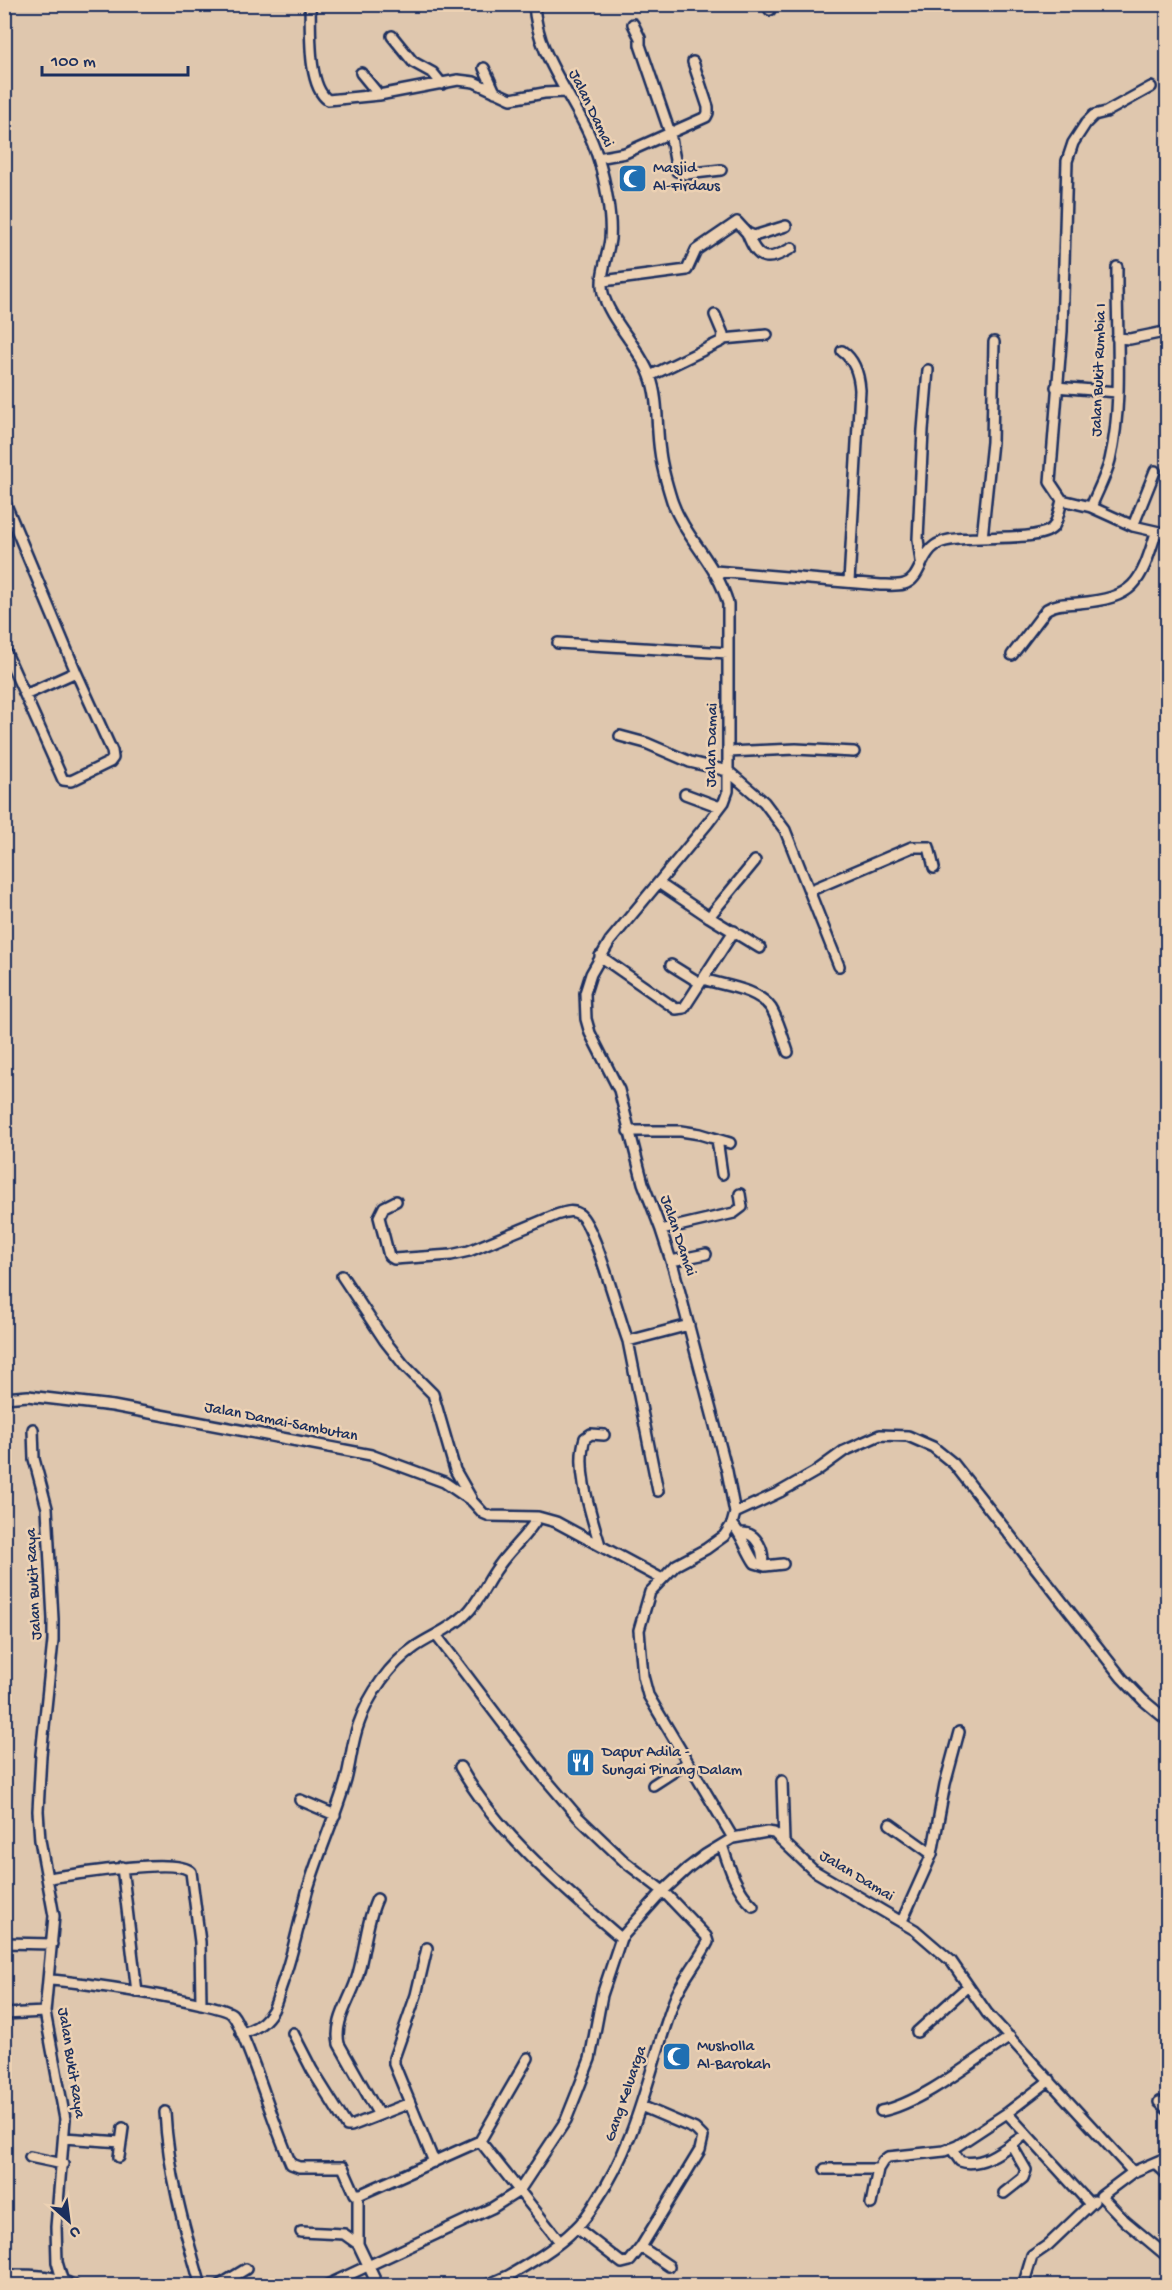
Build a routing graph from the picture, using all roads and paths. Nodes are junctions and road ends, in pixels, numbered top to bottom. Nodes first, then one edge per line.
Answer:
1 (310, 4) edge
2 (534, 4) edge
3 (633, 24) dead end
4 (392, 36) dead end
5 (693, 62) dead end
6 (484, 68) dead end
7 (361, 73) dead end
8 (442, 84) junction
9 (1150, 87) dead end
10 (495, 92) junction
11 (566, 92) junction
12 (379, 95) junction
13 (670, 133) junction
14 (598, 158) junction
15 (721, 170) dead end
16 (786, 226) dead end
17 (747, 233) junction
18 (792, 248) dead end
19 (1117, 267) dead end
20 (603, 281) junction
21 (715, 315) dead end
22 (1164, 332) dead end
23 (767, 335) dead end
24 (1117, 338) junction
25 (723, 339) junction
26 (994, 342) dead end
27 (843, 351) dead end
28 (928, 370) dead end
29 (650, 376) junction
30 (1056, 387) junction
31 (1117, 392) junction
32 (1155, 471) dead end
33 (4, 500) edge
34 (1062, 500) junction
35 (1091, 507) junction
36 (1133, 526) junction
37 (1156, 533) junction
38 (1167, 534) edge
39 (982, 538) junction
40 (921, 561) junction
41 (715, 572) junction
42 (849, 582) junction
43 (558, 643) dead end
44 (4, 648) edge
45 (728, 652) junction
46 (1012, 655) dead end
47 (76, 672) junction
48 (25, 695) junction
49 (620, 736) dead end
50 (728, 752) junction
51 (854, 752) dead end
52 (728, 771) junction
53 (685, 794) dead end
54 (720, 807) junction
55 (755, 861) dead end
56 (934, 868) dead end
57 (660, 884) junction
58 (809, 891) junction
59 (709, 917) junction
60 (734, 931) junction
61 (760, 948) dead end
62 (600, 956) junction
63 (671, 965) dead end
64 (839, 966) dead end
65 (701, 981) junction
66 (788, 1052) dead end
67 (628, 1131) junction
68 (717, 1139) junction
69 (730, 1143) dead end
70 (722, 1174) dead end
71 (740, 1194) dead end
72 (396, 1201) dead end
73 (661, 1230) junction
74 (706, 1254) dead end
75 (671, 1261) junction
76 (342, 1276) dead end
77 (689, 1326) junction
78 (628, 1341) junction
79 (4, 1398) edge
80 (33, 1429) dead end
81 (604, 1435) dead end
82 (658, 1491) dead end
83 (472, 1500) junction
84 (735, 1513) junction
85 (538, 1518) junction
86 (732, 1524) junction
87 (600, 1545) junction
88 (783, 1564) dead end
89 (662, 1579) junction
90 (436, 1635) junction
91 (1167, 1721) edge
92 (959, 1732) dead end
93 (687, 1763) junction
94 (460, 1767) dead end
95 (782, 1781) dead end
96 (653, 1785) dead end
97 (300, 1800) dead end
98 (335, 1815) junction
99 (890, 1824) dead end
100 (733, 1838) junction
101 (784, 1842) junction
102 (722, 1845) junction
103 (932, 1854) junction
104 (122, 1867) junction
105 (48, 1878) junction
106 (663, 1891) junction
107 (377, 1899) dead end
108 (753, 1906) dead end
109 (902, 1922) junction
110 (621, 1938) junction
111 (4, 1943) edge
112 (52, 1944) junction
113 (427, 1948) dead end
114 (48, 1980) junction
115 (968, 1986) junction
116 (137, 1992) junction
117 (201, 2004) junction
118 (45, 2012) junction
119 (4, 2014) edge
120 (917, 2032) dead end
121 (241, 2033) junction
122 (293, 2033) dead end
123 (1010, 2037) junction
124 (528, 2058) dead end
125 (1050, 2080) junction
126 (1159, 2102) dead end
127 (410, 2103) junction
128 (641, 2106) junction
129 (1167, 2110) edge
130 (881, 2111) dead end
131 (165, 2112) dead end
132 (1007, 2113) junction
133 (379, 2115) junction
134 (123, 2128) dead end
135 (1026, 2134) junction
136 (64, 2138) junction
137 (480, 2141) junction
138 (121, 2142) junction
139 (1011, 2144) junction
140 (951, 2148) junction
141 (30, 2157) dead end
142 (119, 2157) dead end
143 (1167, 2157) edge
144 (434, 2162) junction
145 (1155, 2163) junction
146 (63, 2164) junction
147 (825, 2169) dead end
148 (878, 2169) junction
149 (1133, 2172) junction
150 (1167, 2175) edge
151 (519, 2191) junction
152 (1004, 2193) dead end
153 (358, 2194) junction
154 (1101, 2196) junction
155 (871, 2204) dead end
156 (1090, 2204) junction
157 (577, 2228) junction
158 (301, 2232) dead end
159 (560, 2242) junction
160 (358, 2244) junction
161 (641, 2247) junction
162 (1167, 2257) edge
163 (368, 2266) junction
164 (669, 2266) dead end
165 (246, 2270) dead end
166 (508, 2276) junction
167 (5, 2278) edge
168 (63, 2279) junction
169 (75, 2286) edge
170 (201, 2286) edge
171 (218, 2286) edge
172 (325, 2286) edge
173 (378, 2286) edge
174 (485, 2286) edge
175 (513, 2286) edge
176 (1023, 2286) edge

1 - 12 street
2 - 11 street, Jalan Damai
3 - 13 street
4 - 8 street
5 - 13 street
6 - 10 street
7 - 12 street
8 - 10 street
8 - 12 street
9 - 30 street
10 - 11 street
11 - 14 street, Jalan Damai
13 - 14 street
13 - 15 street
14 - 20 street, Jalan Damai
16 - 17 street
17 - 18 street
17 - 20 street
19 - 24 street, Jalan Bukit Rumbia I
20 - 29 street, Jalan Damai
21 - 25 street
22 - 24 street
23 - 25 street
24 - 31 street, Jalan Bukit Rumbia I
25 - 29 street
26 - 39 street
27 - 42 street
28 - 40 street
29 - 41 street, Jalan Damai
30 - 31 street
30 - 34 street
31 - 35 street, Jalan Bukit Rumbia I
32 - 36 street
33 - 47 street
34 - 35 street
34 - 39 street
35 - 36 street
36 - 37 street
37 - 38 street
37 - 46 street
39 - 40 street
40 - 42 street
41 - 42 street
41 - 45 street, Jalan Damai
43 - 45 street
44 - 48 street
45 - 50 street, Jalan Damai
47 - 48 street
47 - 48 street
49 - 52 street
50 - 51 street
50 - 52 street, Jalan Damai
52 - 54 street, Jalan Damai
52 - 58 street
53 - 54 street
54 - 57 street, Jalan Damai
55 - 59 street
56 - 58 street
57 - 59 street
57 - 62 street, Jalan Damai
58 - 64 street
59 - 60 street
60 - 61 street
60 - 65 street
62 - 65 street
62 - 67 street, Jalan Damai
63 - 65 street
65 - 66 street
67 - 68 street
67 - 73 street, Jalan Damai
68 - 69 street
68 - 70 street
71 - 73 street
72 - 78 street
73 - 75 street, Jalan Damai
74 - 75 street
75 - 77 street, Jalan Damai
76 - 83 street
77 - 78 street
77 - 84 street, Jalan Damai
78 - 82 street
79 - 83 street, Jalan Damai-Sambutan
80 - 105 street, Jalan Bukit Raya
81 - 87 street
83 - 85 street, Jalan Damai-Sambutan
84 - 86 street, Jalan Damai
84 - 91 street
85 - 87 street, Jalan Damai-Sambutan
85 - 90 street
86 - 88 street
86 - 89 street
87 - 89 street, Jalan Damai-Sambutan
89 - 93 street
90 - 98 street
90 - 106 street
92 - 103 street
93 - 96 street
93 - 100 street
94 - 110 street
95 - 101 street
97 - 98 street
98 - 121 street
99 - 103 street
100 - 101 street
100 - 102 street
101 - 109 street, Jalan Damai
102 - 106 street
102 - 108 street
103 - 109 street
104 - 105 street
104 - 116 street
104 - 117 street
105 - 112 street, Jalan Bukit Raya
106 - 110 street
106 - 128 street, Gang Keluarga
107 - 133 street
109 - 115 street, Jalan Damai
110 - 151 street
111 - 112 street
112 - 114 street, Jalan Bukit Raya
113 - 127 street
114 - 116 street
114 - 118 street, Jalan Bukit Raya
115 - 120 street
115 - 123 street, Jalan Damai
116 - 117 street
117 - 121 street
118 - 119 street
118 - 136 street, Jalan Bukit Raya
121 - 153 street
122 - 133 street
123 - 125 street, Jalan Damai
123 - 130 street
124 - 137 street
125 - 132 street
125 - 149 street, Jalan Damai
126 - 129 street
127 - 133 street
127 - 144 street
128 - 157 street, Gang Keluarga
128 - 161 street
131 - 170 street
132 - 135 street
132 - 140 street
134 - 138 street
135 - 139 street
135 - 156 street
136 - 138 street
136 - 146 street, Jalan Bukit Raya
137 - 144 street
137 - 151 street
138 - 142 street
139 - 140 street
139 - 152 street
140 - 148 street
141 - 146 street
143 - 145 street
144 - 153 street
145 - 149 street
145 - 150 street
146 - 168 street, Jalan Bukit Raya
147 - 148 street
148 - 155 street
149 - 154 street
151 - 159 street
151 - 163 street
153 - 160 street
154 - 156 street
154 - 162 street
156 - 176 street
157 - 159 street, Gang Keluarga
157 - 161 street
158 - 160 street
159 - 166 street, Gang Keluarga
160 - 163 street
161 - 164 street
163 - 172 street
163 - 173 street
165 - 171 street
166 - 174 street, Gang Keluarga
166 - 175 street
167 - 168 street
168 - 169 street

